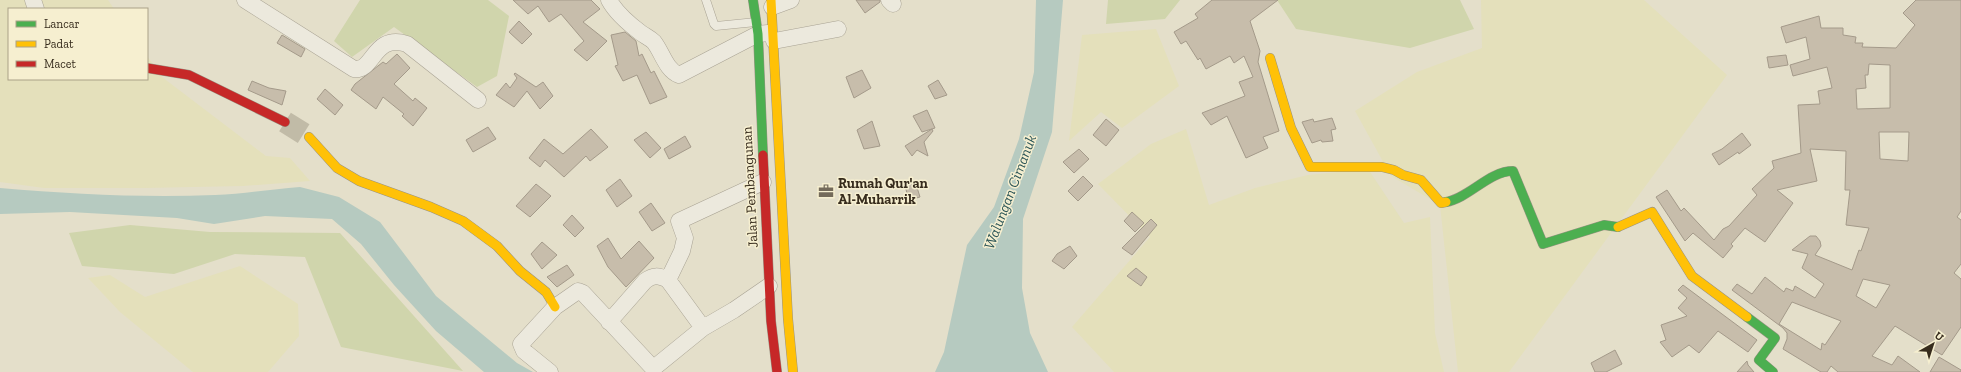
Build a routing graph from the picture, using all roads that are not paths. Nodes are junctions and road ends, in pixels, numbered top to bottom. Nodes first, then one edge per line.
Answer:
1 (245, 0) edge
2 (609, 0) edge
3 (706, 0) edge
4 (753, 0) edge
5 (791, 0) edge
6 (768, 22) edge
7 (838, 29) dead end
8 (1270, 58) dead end
9 (148, 68) edge
10 (478, 100) dead end
11 (285, 122) tunnel mouth
12 (309, 137) tunnel mouth
13 (763, 182) junction
14 (668, 280) junction
15 (769, 286) junction
16 (555, 307) junction
17 (609, 322) junction
18 (703, 328) junction
19 (550, 372) edge
20 (777, 372) edge
21 (793, 372) edge
22 (1772, 372) edge

1 - 10 street
2 - 6 street
3 - 6 lane
4 - 6 street, Jalan Pembangunan
5 - 6 street
6 - 7 street
6 - 13 street, Jalan Pembangunan
6 - 21 street, Jalan Pembangunan
8 - 22 street
9 - 11 street
12 - 16 street
13 - 14 street
13 - 15 street, Jalan Pembangunan
14 - 17 street
14 - 18 street
15 - 18 street
15 - 20 street, Jalan Pembangunan
16 - 17 street
16 - 19 street
17 - 18 street

